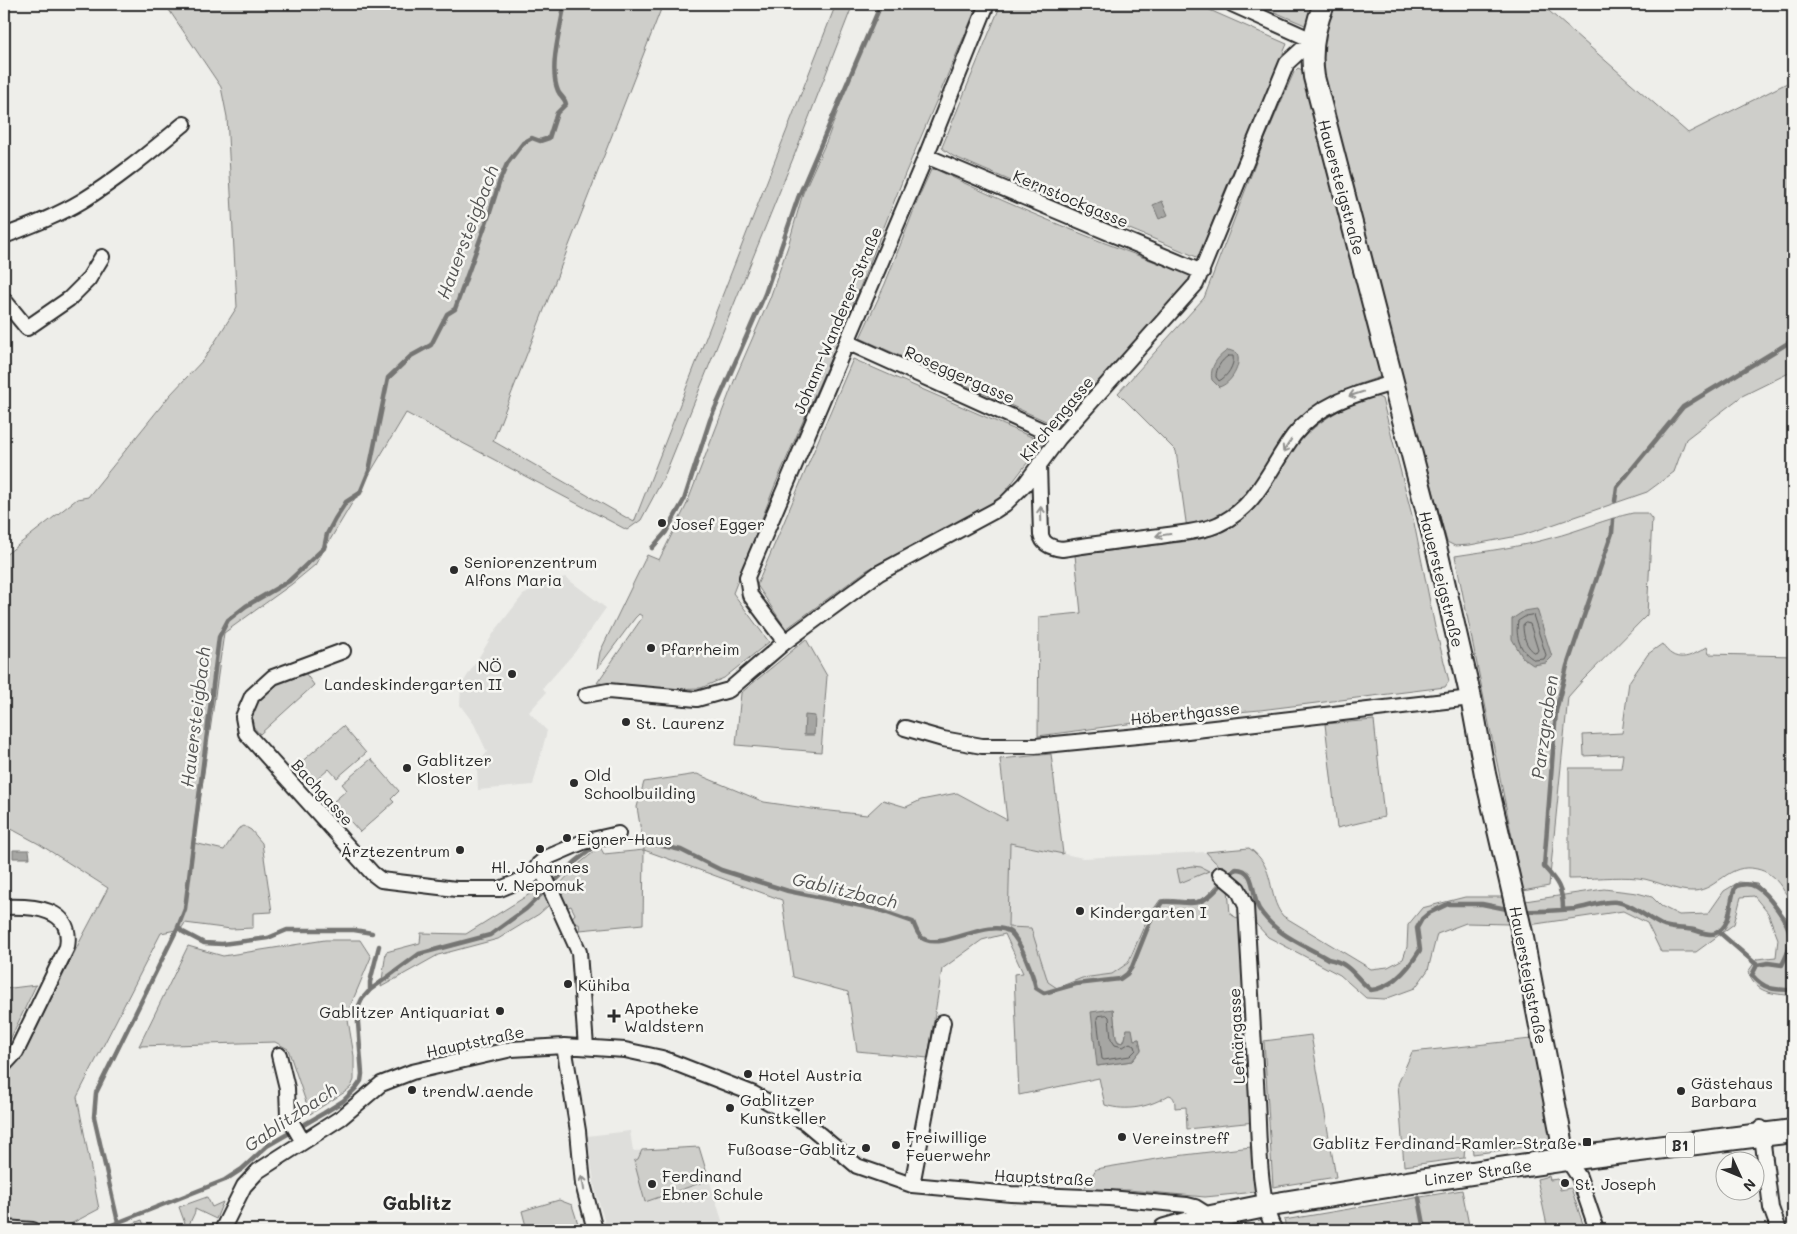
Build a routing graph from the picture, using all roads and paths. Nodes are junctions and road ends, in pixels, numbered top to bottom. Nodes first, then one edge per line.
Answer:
1 (987, 4) edge
2 (1232, 4) edge
3 (1324, 4) edge
4 (1312, 40) junction
5 (184, 124) dead end
6 (926, 156) junction
7 (4, 236) edge
8 (102, 257) dead end
9 (1202, 272) junction
10 (4, 300) edge
11 (847, 342) junction
12 (1393, 384) junction
13 (1060, 438) junction
14 (1039, 464) junction
15 (785, 642) junction
16 (342, 651) dead end
17 (586, 695) dead end
18 (1471, 698) junction
19 (905, 728) dead end
20 (618, 834) dead end
21 (541, 869) junction
22 (1220, 874) dead end
23 (4, 908) edge
24 (943, 1022) dead end
25 (564, 1046) junction
26 (586, 1047) junction
27 (279, 1055) dead end
28 (4, 1066) edge
29 (1761, 1130) junction
30 (1793, 1131) edge
31 (301, 1138) junction
32 (1567, 1159) junction
33 (912, 1186) junction
34 (1265, 1206) junction
35 (1211, 1217) junction
36 (4, 1228) edge
37 (33, 1230) edge
38 (222, 1230) edge
39 (595, 1230) edge
40 (1165, 1230) edge
41 (1275, 1230) edge
42 (1597, 1230) edge
43 (1779, 1230) edge

1 - 6 street, Johann-Wanderer-Straße
2 - 4 street
3 - 4 street, Hauersteigstraße
4 - 9 street, Kirchengasse
4 - 12 street, Hauersteigstraße
5 - 7 street
6 - 9 street, Kernstockgasse
6 - 11 street, Johann-Wanderer-Straße
8 - 10 street
9 - 13 street, Kirchengasse
11 - 13 street, Roseggergasse
11 - 15 street, Johann-Wanderer-Straße
12 -> 14 street
12 - 18 street, Hauersteigstraße
13 - 14 street, Kirchengasse
14 - 15 street, Kirchengasse
15 - 17 street, Kirchengasse
16 - 21 street, Bachgasse
18 - 19 street, Höberthgasse
18 - 32 street, Hauersteigstraße
20 - 21 street, Bachgasse
21 - 26 street
22 - 34 street, Lefnärgasse
23 - 28 street
24 - 33 street
25 - 26 street, Hauptstraße
25 - 31 street, Hauptstraße
39 -> 25 street
26 - 33 street, Hauptstraße
27 - 31 street
29 - 30 main road, Linzer Straße / B1
29 - 32 main road, Linzer Straße / B1
29 - 43 street
31 - 38 street, Hauptstraße
32 - 34 main road, Linzer Straße / B1
32 - 42 street
33 - 35 street, Hauptstraße
34 - 35 main road, Linzer Straße / B1
34 - 41 street, Lefnärgasse
35 - 40 main road, Linzer Straße / B1
36 - 37 street

